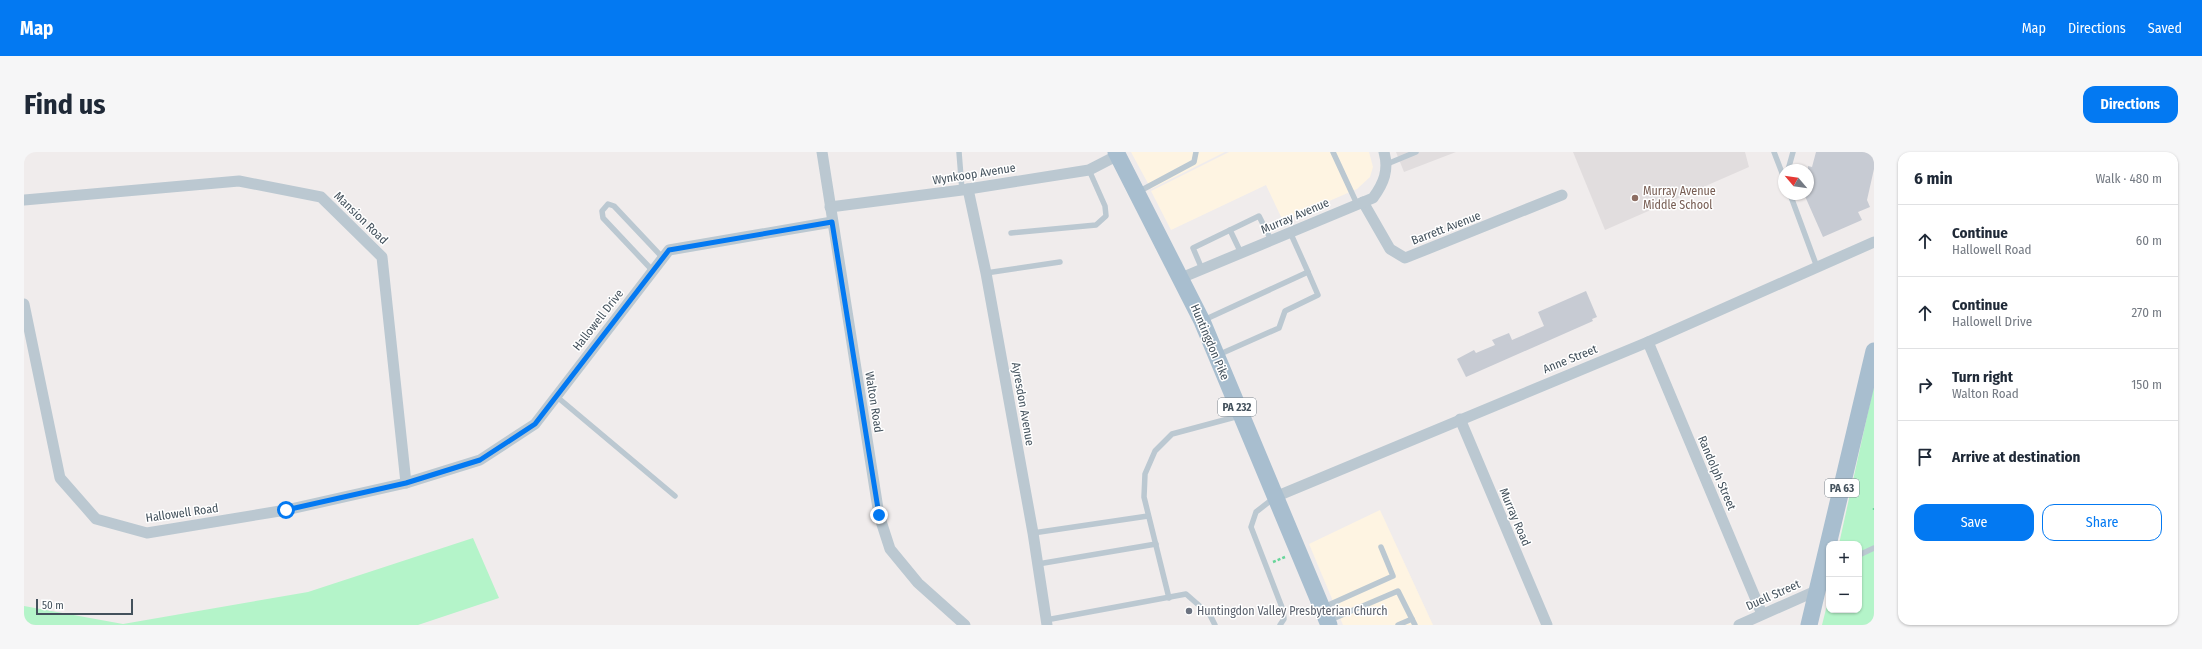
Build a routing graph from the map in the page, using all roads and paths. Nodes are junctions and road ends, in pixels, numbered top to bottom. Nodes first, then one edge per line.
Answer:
1 (822, 152) edge
2 (959, 152) edge
3 (1196, 152) edge
4 (1333, 152) edge
5 (1384, 152) edge
6 (1416, 152) edge
7 (1774, 152) edge
8 (1793, 152) edge
9 (1120, 153) edge
10 (1387, 164) junction
11 (1779, 164) edge
12 (1790, 164) edge
13 (1089, 170) junction
14 (965, 189) junction
15 (1138, 192) junction
16 (1562, 196) dead end
17 (24, 200) edge
18 (1792, 200) edge
19 (1360, 203) junction
20 (830, 207) junction
21 (832, 222) junction
22 (1230, 230) junction
23 (1290, 232) junction
24 (1011, 233) dead end
25 (1270, 240) junction
26 (1874, 242) edge
27 (1241, 252) junction
28 (663, 258) junction
29 (1060, 262) dead end
30 (1817, 267) junction
31 (1202, 269) junction
32 (653, 271) junction
33 (1308, 272) junction
34 (986, 273) junction
35 (1181, 278) junction
36 (24, 304) edge
37 (1202, 321) junction
38 (1648, 342) junction
39 (1874, 351) edge
40 (1216, 356) junction
41 (556, 396) junction
42 (1241, 415) junction
43 (1460, 419) junction
44 (406, 483) junction
45 (675, 496) dead end
46 (1274, 497) junction
47 (1148, 516) junction
48 (1033, 532) junction
49 (1832, 541) edge
50 (1156, 544) junction
51 (1381, 547) dead end
52 (1874, 548) edge
53 (1862, 554) edge
54 (1038, 564) junction
55 (1826, 569) edge
56 (1818, 590) junction
57 (1169, 598) junction
58 (1762, 614) junction
59 (1326, 618) edge
60 (1412, 619) junction
61 (1046, 622) edge
62 (965, 625) edge
63 (1215, 625) edge
64 (1280, 625) edge
65 (1398, 625) edge
66 (1415, 625) edge
67 (1547, 625) edge
68 (1739, 625) edge
69 (1809, 625) edge

1 - 20 street, Walton Road
2 - 14 lane
3 - 15 lane
4 - 19 lane
5 - 10 street, Murray Avenue
6 - 10 lane
7 - 11 lane
8 - 12 lane
9 - 13 street, Wynkoop Avenue
9 - 15 main road, Huntingdon Pike / PA 232
10 - 19 street, Murray Avenue
13 - 14 street, Wynkoop Avenue
13 - 24 lane
14 - 20 street, Wynkoop Avenue
14 - 34 street, Ayresdon Avenue
15 - 35 main road, Huntingdon Pike / PA 232
16 - 19 street, Barrett Avenue
17 - 44 street, Mansion Road
18 - 30 lane
19 - 23 street, Murray Avenue
20 - 21 street, Walton Road
21 - 28 street, Hallowell Drive
21 - 62 street, Walton Road
22 - 25 lane
22 - 27 lane
22 - 31 lane
23 - 25 street, Murray Avenue
23 - 33 lane
25 - 27 street, Murray Avenue
26 - 30 street, Anne Street
27 - 31 street, Murray Avenue
28 - 32 street, Hallowell Drive
28 - 32 lane
29 - 34 lane
30 - 38 street, Anne Street
31 - 35 street, Murray Avenue
32 - 41 street, Hallowell Drive
33 - 37 lane
33 - 40 lane
34 - 48 street, Ayresdon Avenue
35 - 37 main road, Huntingdon Pike / PA 232
36 - 44 street, Hallowell Road
37 - 40 main road, Huntingdon Pike / PA 232
38 - 43 street, Anne Street
38 - 58 street, Randolph Street
39 - 49 main road, PA 63
40 - 42 main road, Huntingdon Pike / PA 232
41 - 44 street, Hallowell Drive
41 - 45 lane
42 - 46 main road, Huntingdon Pike / PA 232
42 - 47 lane
43 - 46 street, Anne Street
43 - 67 street, Murray Road
46 - 59 main road, Huntingdon Pike / PA 232
46 - 64 lane
47 - 48 lane
47 - 50 lane
48 - 54 street, Ayresdon Avenue
50 - 54 lane
50 - 57 lane
51 - 59 lane
52 - 53 lane
54 - 61 street, Ayresdon Avenue
55 - 56 main road, PA 63
56 - 58 street, Duell Street
56 - 69 main road, PA 63
57 - 61 lane
57 - 63 lane
58 - 68 street, Duell Street
59 - 60 lane
60 - 65 lane
60 - 66 lane

